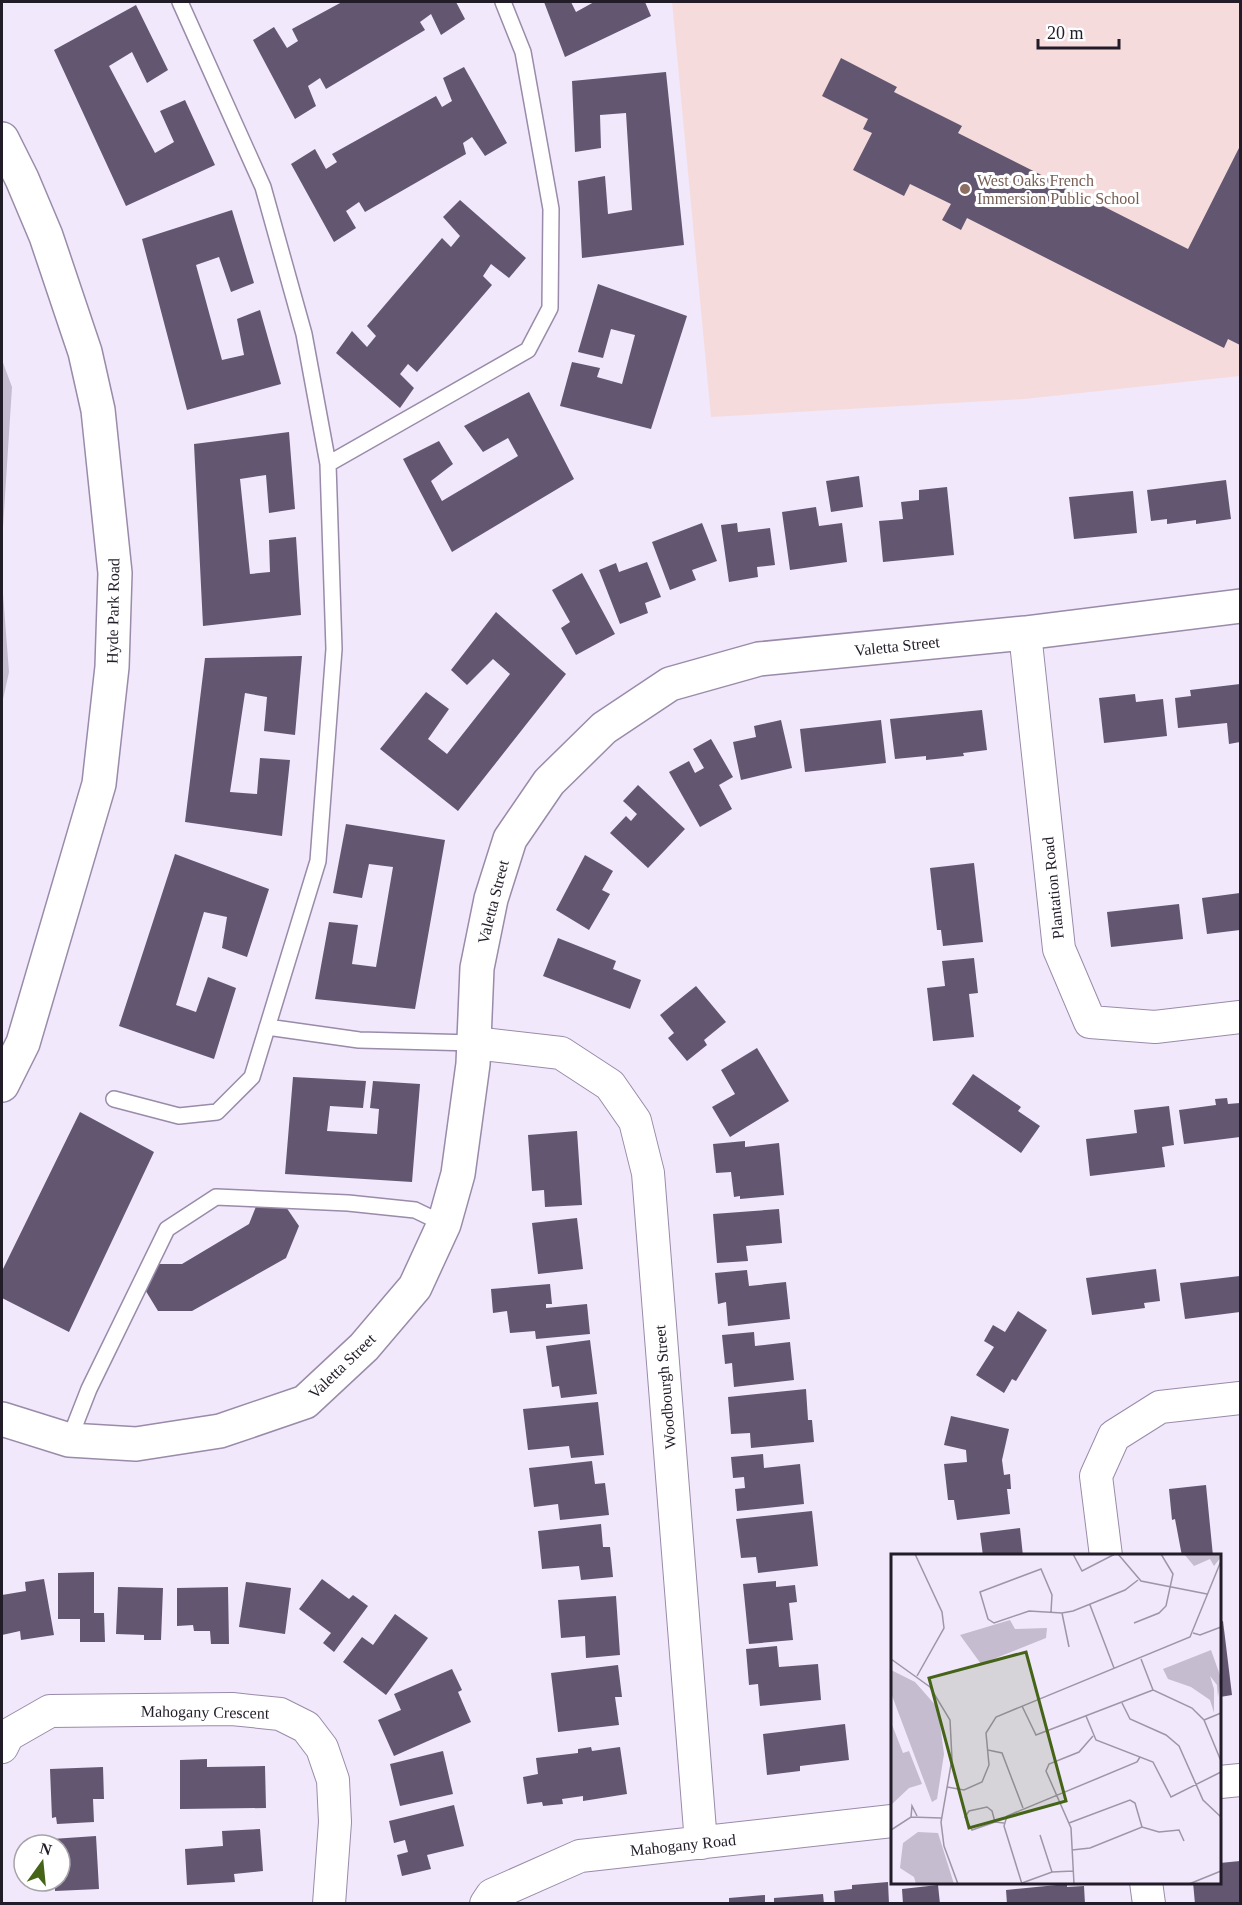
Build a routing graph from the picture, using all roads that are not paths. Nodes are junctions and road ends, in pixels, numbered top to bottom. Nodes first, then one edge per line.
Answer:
1 (180, 2) edge
2 (503, 2) edge
3 (2, 138) edge
4 (328, 464) junction
5 (1240, 606) edge
6 (1025, 633) junction
7 (1240, 1017) edge
8 (267, 1027) junction
9 (474, 1043) junction
10 (2, 1085) edge
11 (114, 1099) dead end
12 (444, 1224) junction
13 (1240, 1398) edge
14 (2, 1419) edge
15 (69, 1440) junction
16 (1106, 1554) edge
17 (2, 1747) edge
18 (1240, 1780) edge
19 (1221, 1782) edge
20 (891, 1821) edge
21 (702, 1844) junction
22 (1146, 1884) edge
23 (328, 1904) edge
24 (486, 1904) edge
25 (1149, 1904) edge

1 - 4 lane
2 - 4 lane
3 - 10 street, Hyde Park Road
4 - 8 lane
5 - 6 street, Valetta Street
6 - 7 street, Plantation Road
6 - 9 street, Valetta Street
8 - 9 lane
8 - 11 lane
9 - 12 street, Valetta Street
9 - 21 street, Woodbourgh Street
12 - 15 street, Valetta Street
12 - 15 lane
13 - 16 street
14 - 15 street, Valetta Street
17 - 23 street, Mahogany Crescent
18 - 19 street
20 - 21 street, Mahogany Road
21 - 24 street, Mahogany Road
22 - 25 street

